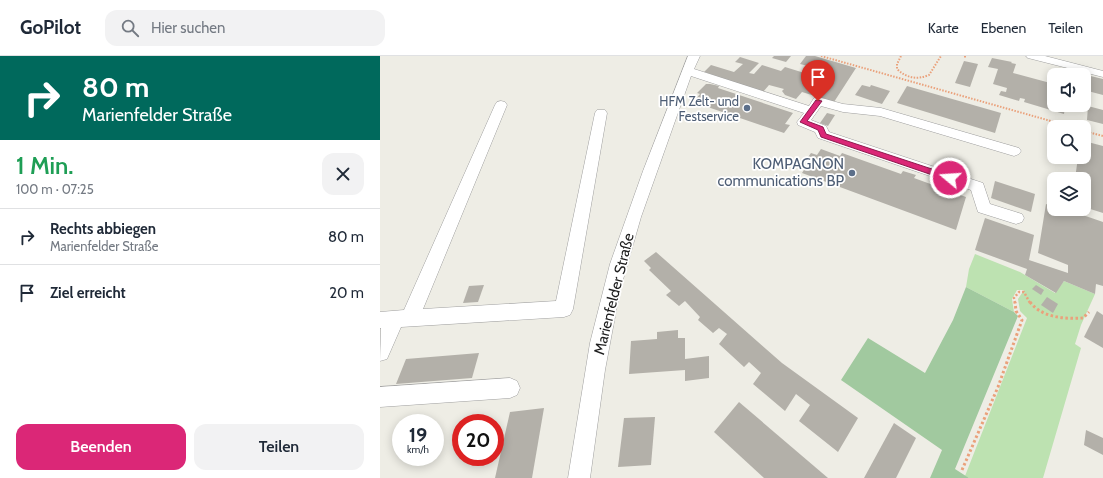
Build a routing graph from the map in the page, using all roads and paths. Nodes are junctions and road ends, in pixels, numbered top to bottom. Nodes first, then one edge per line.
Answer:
1 (821, 56) edge
2 (901, 56) edge
3 (941, 56) edge
4 (1032, 56) edge
5 (691, 64) edge
6 (1103, 74) edge
7 (501, 105) dead end
8 (815, 106) junction
9 (601, 113) dead end
10 (1047, 120) edge
11 (1091, 132) edge
12 (1103, 136) edge
13 (1014, 151) dead end
14 (1016, 218) dead end
15 (1089, 312) dead end
16 (395, 319) edge
17 (380, 352) edge
18 (510, 388) dead end
19 (380, 397) edge
20 (962, 470) dead end
21 (579, 478) edge

1 - 10 path
2 - 3 path
4 - 6 street
5 - 8 street, Marienfelder Straße
5 - 21 street, Marienfelder Straße
7 - 16 street
8 - 13 street, Marienfelder Straße
8 - 14 street
9 - 16 street
11 - 12 path
15 - 20 path
16 - 17 street
18 - 19 street

